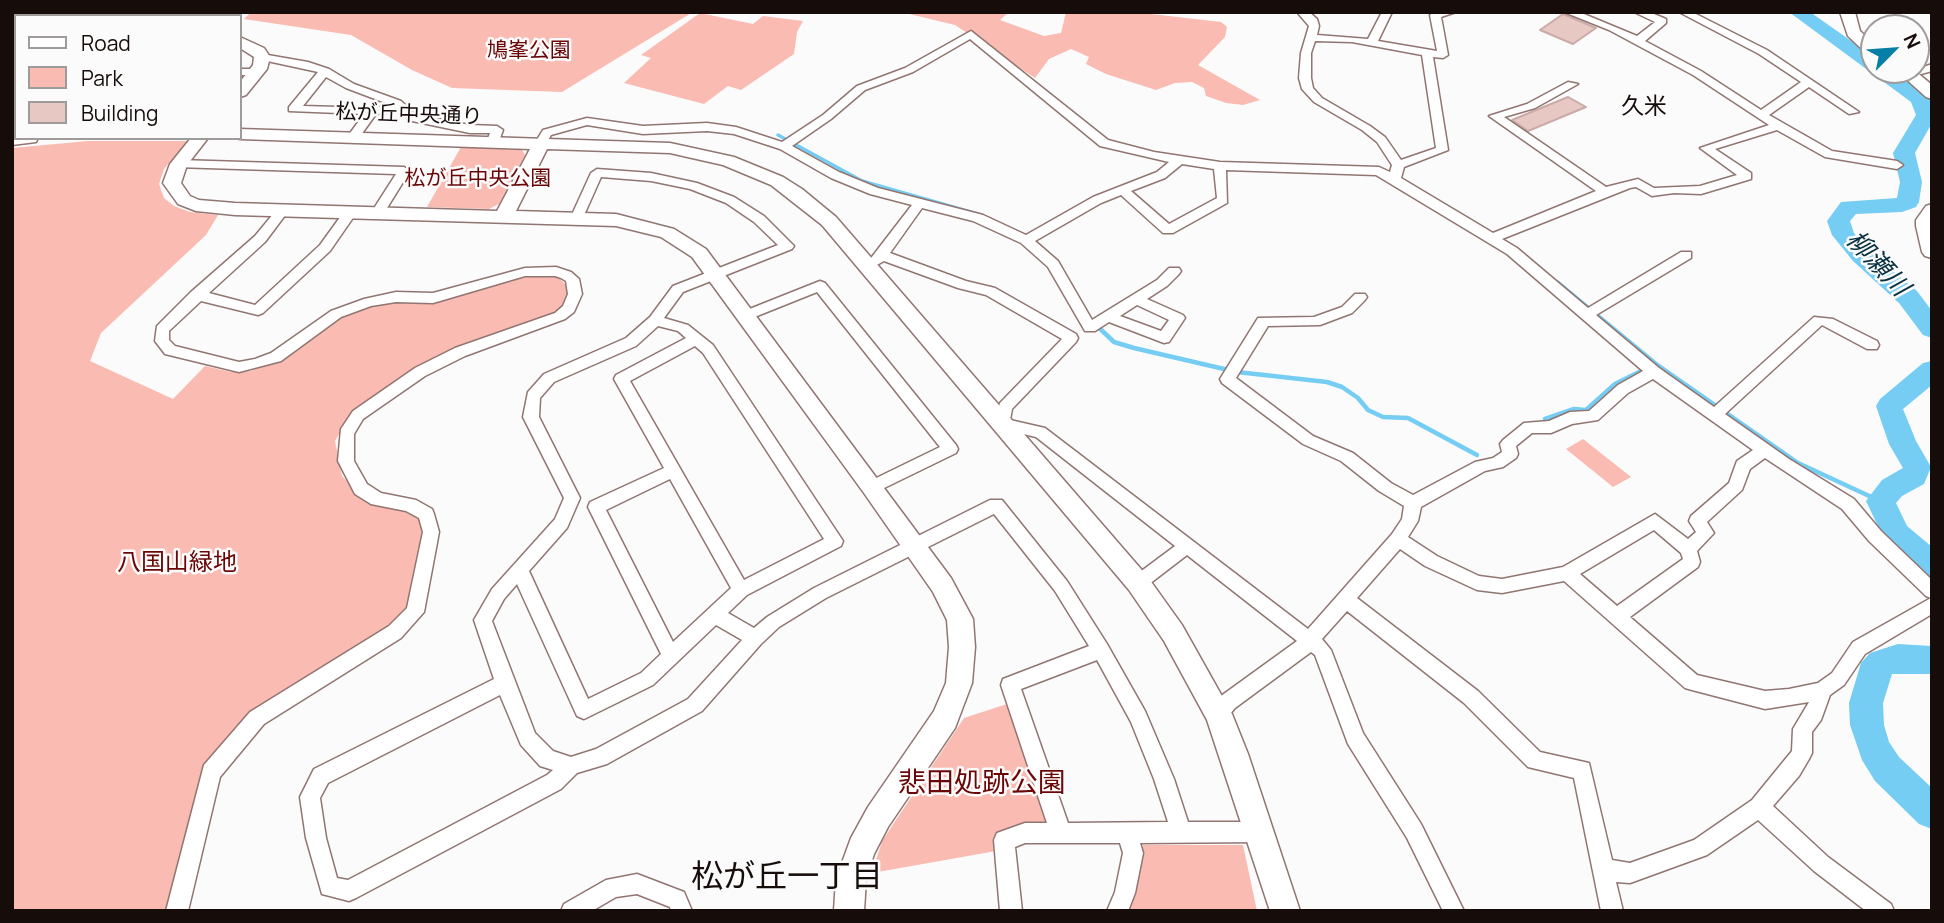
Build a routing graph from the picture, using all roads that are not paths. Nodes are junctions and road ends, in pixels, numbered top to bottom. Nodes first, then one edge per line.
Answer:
1 (1302, 12) edge
2 (1387, 12) edge
3 (1451, 12) edge
4 (1569, 12) edge
5 (1847, 12) edge
6 (1643, 13) edge
7 (1690, 14) edge
8 (1309, 38) junction
9 (1860, 39) edge
10 (1638, 41) junction
11 (1372, 42) junction
12 (242, 43) edge
13 (1427, 53) junction
14 (253, 67) edge
15 (325, 71) junction
16 (1809, 82) junction
17 (1572, 85) dead end
18 (242, 88) edge
19 (401, 107) junction
20 (372, 111) junction
21 (1853, 112) dead end
22 (1761, 115) junction
23 (1778, 126) junction
24 (242, 134) edge
25 (354, 136) junction
26 (493, 141) junction
27 (197, 142) edge
28 (541, 143) junction
29 (784, 146) junction
30 (1178, 161) junction
31 (179, 164) junction
32 (1398, 165) junction
33 (1897, 165) dead end
34 (1220, 166) junction
35 (1395, 179) junction
36 (1122, 190) junction
37 (1605, 192) junction
38 (919, 202) junction
39 (1932, 209) edge
40 (283, 210) junction
41 (351, 212) junction
42 (377, 213) junction
43 (504, 216) junction
44 (576, 219) junction
45 (1492, 238) junction
46 (1026, 240) junction
47 (1932, 251) edge
48 (1686, 255) dead end
49 (875, 260) junction
50 (1174, 271) dead end
51 (716, 274) junction
52 (196, 295) junction
53 (1360, 296) dead end
54 (1137, 300) junction
55 (1588, 314) junction
56 (747, 315) junction
57 (1109, 317) junction
58 (655, 320) junction
59 (696, 338) junction
60 (1872, 345) dead end
61 (1654, 372) junction
62 (1720, 411) junction
63 (1002, 424) junction
64 (1765, 450) junction
65 (672, 471) junction
66 (872, 487) junction
67 (1413, 503) junction
68 (1398, 539) junction
69 (1188, 545) junction
70 (914, 547) junction
71 (1688, 549) junction
72 (519, 569) junction
73 (1567, 573) junction
74 (1138, 583) junction
75 (741, 590) junction
76 (1932, 591) edge
77 (1346, 600) junction
78 (1932, 605) edge
79 (714, 614) junction
80 (1617, 616) junction
81 (755, 638) junction
82 (1310, 639) junction
83 (1101, 650) junction
84 (673, 658) junction
85 (505, 683) junction
86 (1822, 690) junction
87 (1218, 714) junction
88 (571, 766) junction
89 (1759, 807) junction
90 (1262, 832) junction
91 (1061, 833) junction
92 (1181, 833) junction
93 (1128, 835) junction
94 (1605, 870) junction
95 (177, 911) edge
96 (571, 911) edge
97 (682, 911) edge
98 (849, 911) edge
99 (1011, 911) edge
100 (1117, 911) edge
101 (1285, 911) edge
102 (1454, 911) edge
103 (1612, 911) edge
104 (1884, 911) edge

1 - 8 street
2 - 11 street
3 - 13 street
4 - 10 street
5 - 9 street
6 - 10 street
7 - 16 street
8 - 11 street
8 - 32 street
10 - 22 street
11 - 13 street
12 - 14 street
13 - 32 street
14 - 15 street
14 - 18 street
15 - 19 street
15 - 20 street
16 - 21 street
16 - 22 street
17 - 37 street
19 - 20 street
19 - 26 street
20 - 25 street
22 - 23 street
23 - 33 street
23 - 37 street
24 - 25 street, 松が丘中央通り
25 - 26 street, 松が丘中央通り
26 - 28 street, 松が丘中央通り
27 - 31 street
28 - 29 street
28 - 43 street
28 - 49 street, 松が丘中央通り
29 - 30 street
29 - 38 street
30 - 34 street
30 - 36 street
31 - 40 street
31 - 42 street
32 - 35 street
34 - 35 street
34 - 36 street
35 - 45 street
36 - 46 street
37 - 45 street
38 - 46 street
38 - 49 street
39 - 47 street
40 - 41 street
40 - 52 street
41 - 42 street
41 - 52 street
42 - 43 street
43 - 44 street
44 - 51 street
44 - 51 street
45 - 55 street
46 - 57 street
48 - 55 street
49 - 63 street, 松が丘中央通り
49 - 63 street
50 - 54 street
51 - 56 street
51 - 58 street
52 - 95 street
53 - 67 street
54 - 57 street
54 - 57 street
55 - 61 street
56 - 66 street
56 - 66 street
58 - 59 street
58 - 72 street
59 - 65 street
59 - 75 street
60 - 62 street
61 - 62 street
61 - 67 street
62 - 64 street
63 - 69 street
63 - 74 street, 松が丘中央通り
64 - 71 street
64 - 76 street
65 - 75 street
65 - 84 street
66 - 70 street
67 - 68 street
68 - 73 street
68 - 77 street
69 - 74 street
69 - 82 street
70 - 81 street
70 - 83 street
70 - 98 street
71 - 73 street
71 - 80 street
72 - 84 street
72 - 85 street
73 - 80 street
74 - 87 street, 松が丘中央通り
75 - 79 street
77 - 82 street
77 - 94 street
78 - 86 street
79 - 81 street
79 - 84 street
80 - 86 street
81 - 88 street
82 - 87 street
82 - 102 street
83 - 91 street
83 - 92 street
85 - 88 street
85 - 88 street
86 - 89 street
87 - 90 street, 松が丘中央通り
89 - 94 street
89 - 104 street
90 - 92 street
90 - 101 street, 松が丘中央通り
91 - 93 street
91 - 99 street
92 - 93 street
93 - 100 street
94 - 103 street
96 - 97 street

